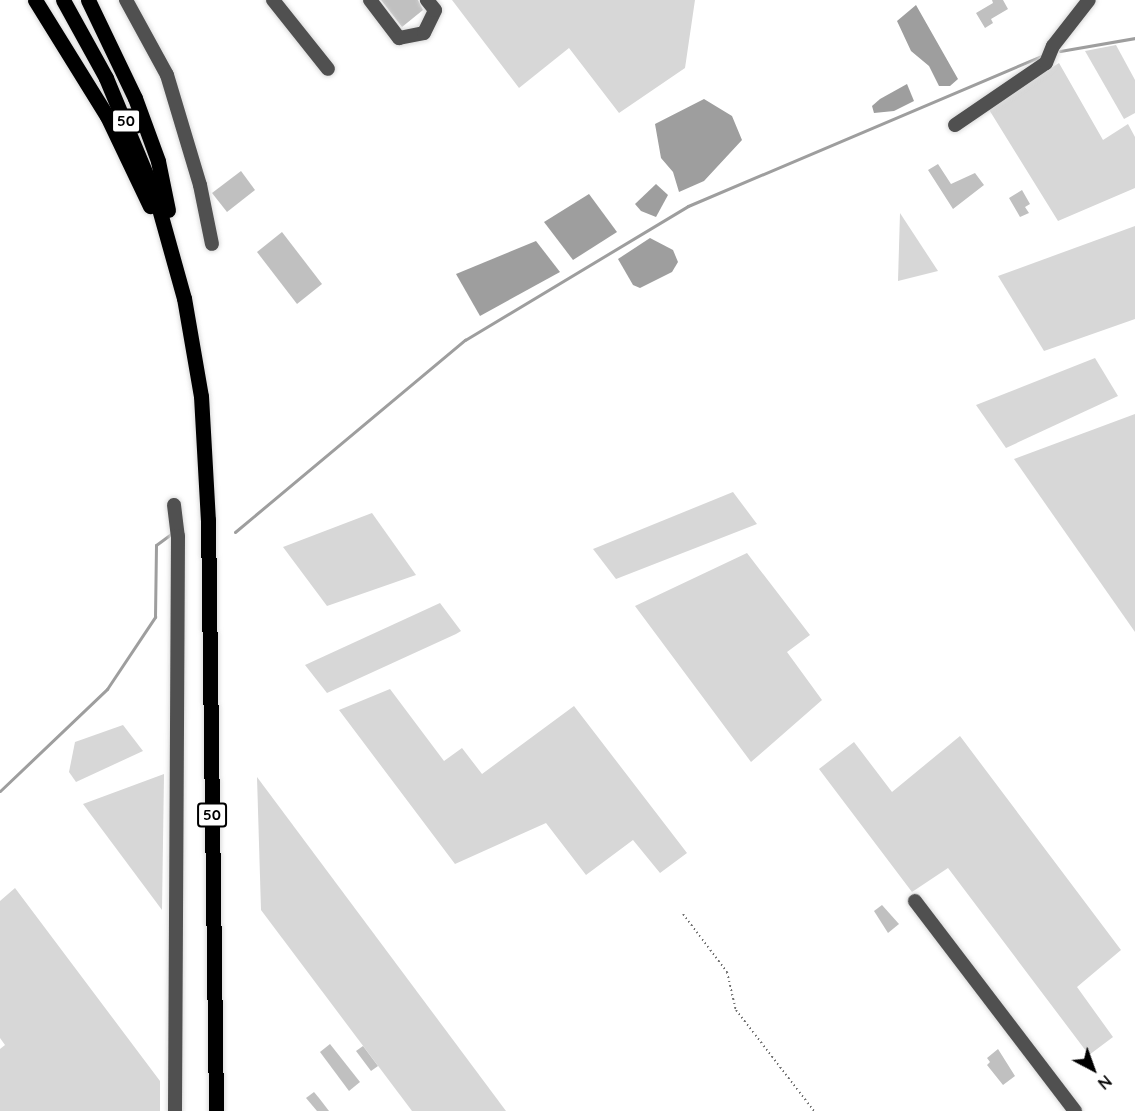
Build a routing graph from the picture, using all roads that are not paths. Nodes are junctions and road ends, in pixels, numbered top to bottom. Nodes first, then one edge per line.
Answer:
1 (35, 0) edge
2 (63, 0) edge
3 (88, 0) edge
4 (126, 0) edge
5 (273, 0) edge
6 (370, 0) edge
7 (427, 0) edge
8 (1089, 0) edge
9 (328, 69) dead end
10 (955, 125) dead end
11 (212, 244) dead end
12 (172, 249) junction
13 (174, 505) dead end
14 (915, 901) dead end
15 (174, 1111) edge
16 (216, 1111) edge
17 (1075, 1111) edge

1 - 12 main road
2 - 12 main road, 50
3 - 12 main road
4 - 11 street
5 - 9 street
6 - 7 street
8 - 10 street
12 - 16 main road, 50
13 - 15 street
14 - 17 street

